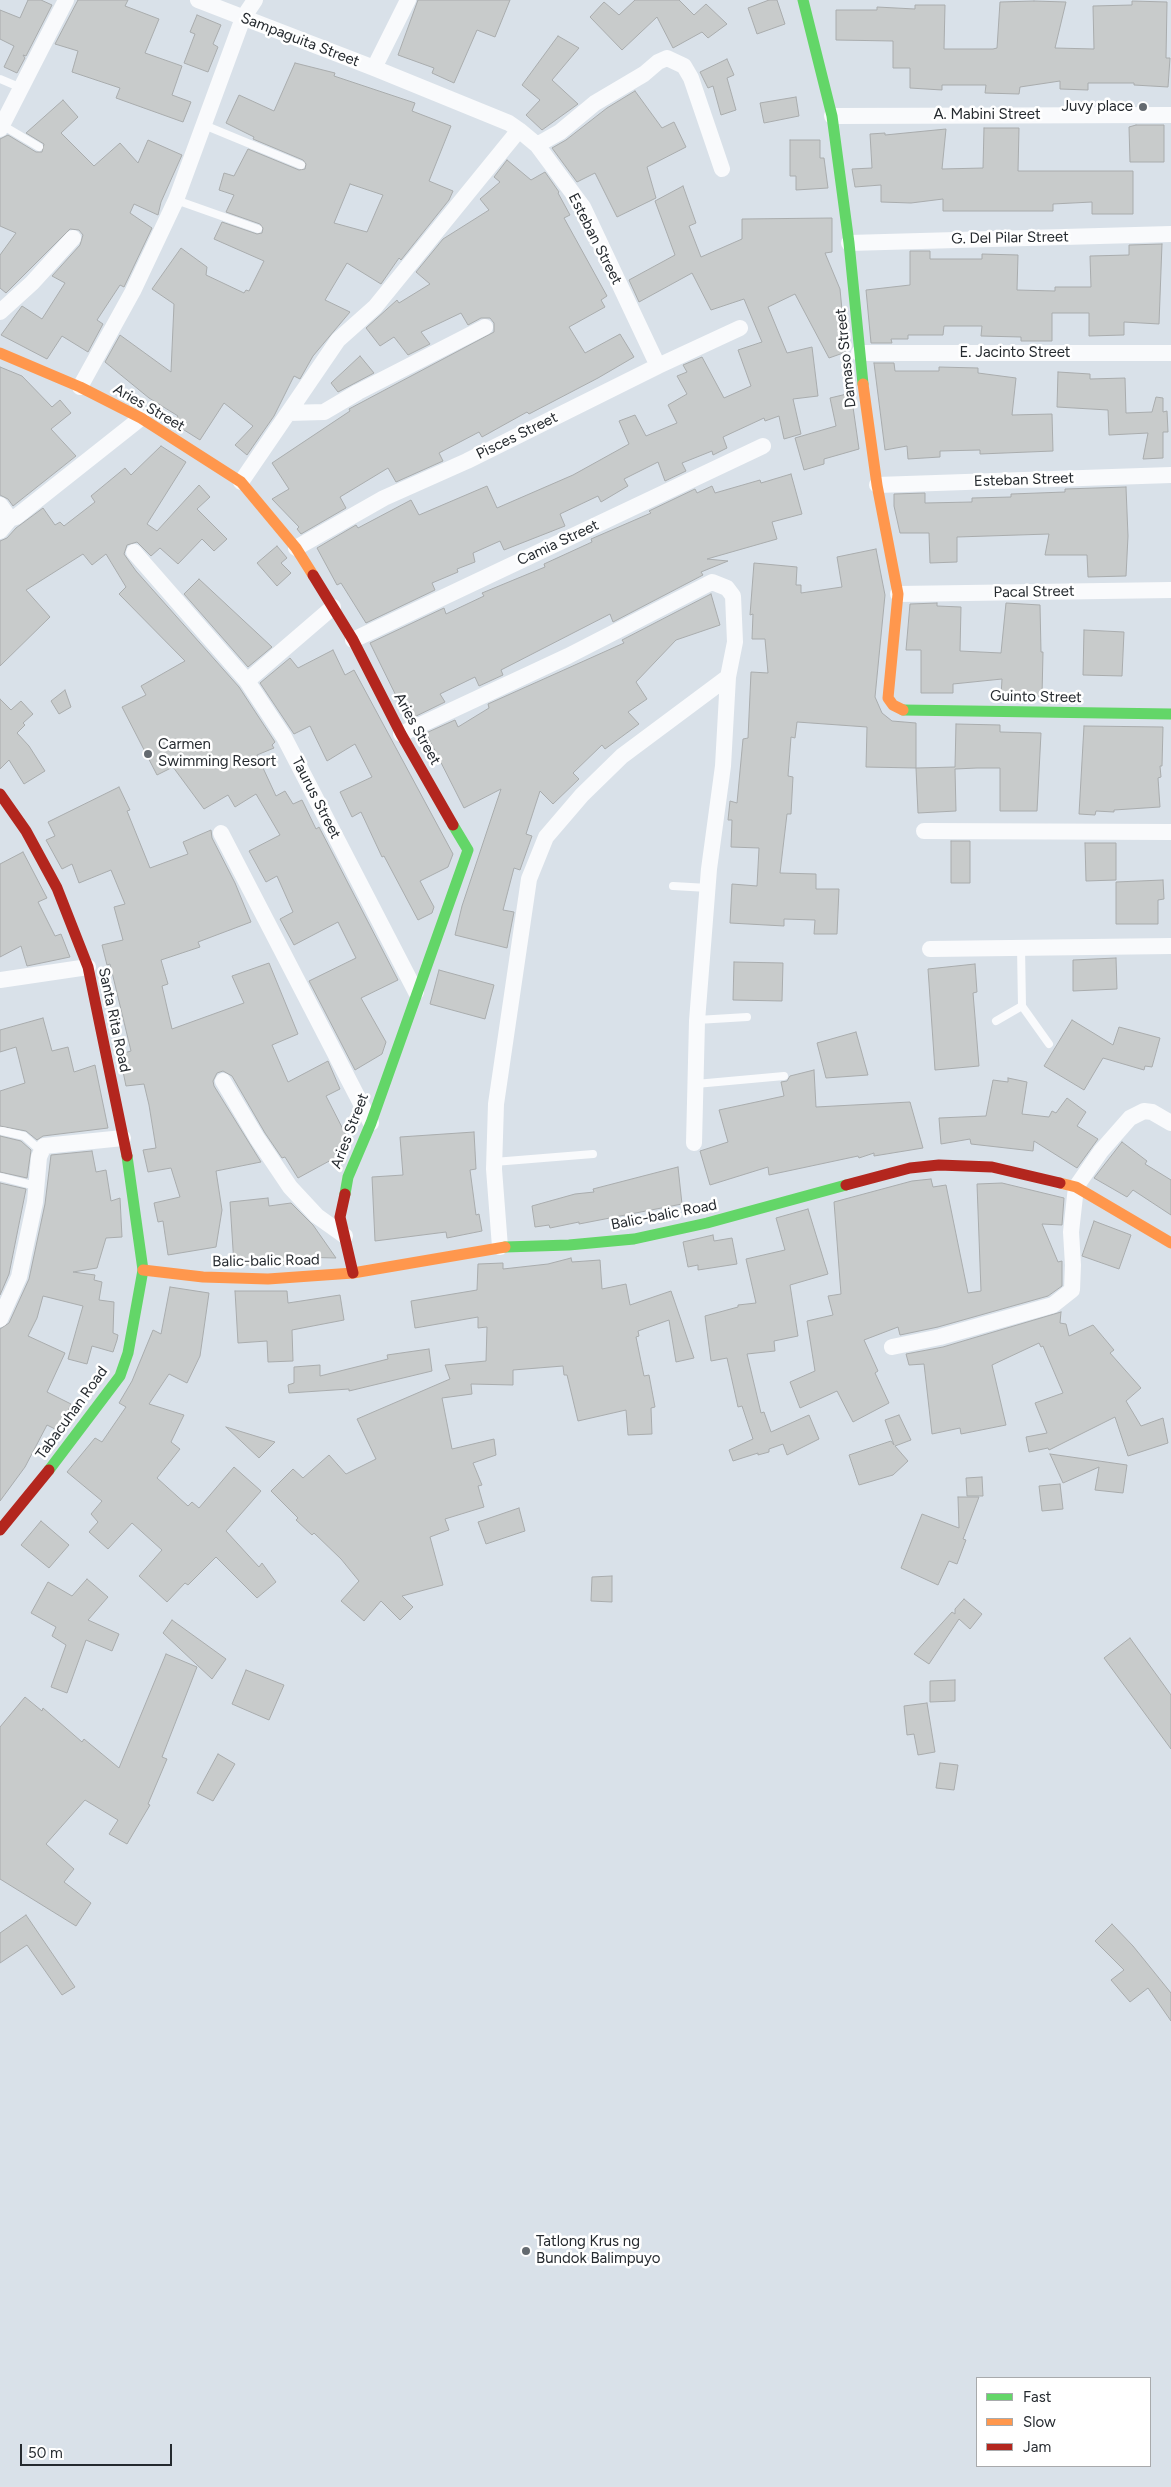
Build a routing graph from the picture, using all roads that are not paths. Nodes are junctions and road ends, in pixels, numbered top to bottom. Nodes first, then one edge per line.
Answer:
1 (66, 0) edge
2 (198, 0) edge
3 (256, 0) edge
4 (408, 0) edge
5 (803, 0) edge
6 (243, 18) junction
7 (374, 68) junction
8 (0, 79) edge
9 (20, 87) junction
10 (1171, 115) edge
11 (832, 116) junction
12 (204, 125) junction
13 (1, 127) edge
14 (519, 130) junction
15 (537, 145) junction
16 (39, 147) dead end
17 (301, 165) dead end
18 (722, 169) dead end
19 (176, 200) junction
20 (258, 229) dead end
21 (1171, 234) edge
22 (73, 238) dead end
23 (850, 242) junction
24 (0, 312) edge
25 (485, 328) dead end
26 (740, 328) dead end
27 (0, 353) edge
28 (859, 353) junction
29 (1171, 353) edge
30 (658, 366) junction
31 (80, 387) junction
32 (288, 413) junction
33 (141, 418) junction
34 (763, 446) dead end
35 (1171, 475) edge
36 (241, 482) junction
37 (877, 485) junction
38 (0, 505) edge
39 (5, 525) edge
40 (296, 548) junction
41 (134, 552) dead end
42 (1171, 590) edge
43 (898, 594) junction
44 (333, 607) junction
45 (353, 640) junction
46 (728, 678) junction
47 (246, 680) junction
48 (900, 710) joint
49 (1171, 714) edge
50 (400, 734) junction
51 (0, 794) edge
52 (924, 831) dead end
53 (1171, 832) edge
54 (221, 833) dead end
55 (673, 886) dead end
56 (708, 888) junction
57 (1171, 946) edge
58 (1021, 947) junction
59 (930, 949) dead end
60 (88, 967) junction
61 (0, 980) edge
62 (416, 992) junction
63 (1022, 1006) junction
64 (747, 1017) dead end
65 (697, 1020) junction
66 (996, 1021) dead end
67 (1050, 1044) dead end
68 (784, 1076) dead end
69 (223, 1081) dead end
70 (696, 1084) junction
71 (371, 1123) junction
72 (1171, 1123) edge
73 (2, 1131) dead end
74 (123, 1138) junction
75 (694, 1143) dead end
76 (42, 1151) junction
77 (593, 1154) dead end
78 (494, 1162) junction
79 (0, 1177) edge
80 (36, 1186) junction
81 (1076, 1187) junction
82 (345, 1236) junction
83 (1171, 1243) edge
84 (500, 1247) junction
85 (142, 1270) junction
86 (353, 1273) junction
87 (0, 1319) edge
88 (892, 1347) dead end
89 (0, 1530) edge

1 - 9 street
2 - 6 street, Sampaguita Street
3 - 6 street
4 - 7 street
5 - 11 street, Damaso Street
6 - 7 street, Sampaguita Street
6 - 12 street
7 - 14 street, Esteban Street
8 - 9 lane
9 - 13 street
10 - 11 street, A. Mabini Street
11 - 23 street, Damaso Street
12 - 17 lane
12 - 19 street
13 - 16 lane
14 - 15 street, Esteban Street
14 - 32 street
15 - 18 street
15 - 30 street, Esteban Street
19 - 20 lane
19 - 31 street
21 - 23 street, G. Del Pilar Street
22 - 24 street
23 - 28 street, Damaso Street
25 - 32 street
26 - 30 street, Pisces Street
27 - 31 street, Aries Street
28 - 29 street, E. Jacinto Street
28 - 37 street, Damaso Street
30 - 40 street, Pisces Street
31 - 33 street, Aries Street
32 - 36 street
33 - 36 street, Aries Street
33 - 39 street
34 - 45 street, Camia Street
35 - 37 street, Esteban Street
36 - 40 street, Aries Street
37 - 43 street, Damaso Street
38 - 39 street
40 - 44 street, Aries Street
41 - 47 street, Taurus Street
42 - 43 street, Pacal Street
43 - 48 street, Damaso Street
44 - 45 street, Aries Street
44 - 47 street
45 - 50 street, Aries Street
46 - 50 street
46 - 56 street
46 - 78 street
47 - 62 street, Taurus Street
48 - 49 street, Guinto Street
50 - 62 street, Aries Street
51 - 60 street, Santa Rita Road
52 - 53 street
54 - 71 street
55 - 56 lane
56 - 65 street
57 - 58 street
58 - 59 street
58 - 63 lane
60 - 61 street
60 - 74 street, Santa Rita Road
62 - 71 street, Aries Street
63 - 66 lane
63 - 67 lane
64 - 65 lane
65 - 70 street
68 - 70 lane
69 - 82 street
70 - 75 street
71 - 82 street, Aries Street
72 - 81 street
73 - 76 lane
74 - 76 street
74 - 85 street, Santa Rita Road
76 - 80 street
77 - 78 lane
78 - 84 street
79 - 80 lane
80 - 87 street
81 - 83 street, Balic-balic Road
81 - 84 street, Balic-balic Road
81 - 88 street
82 - 86 street, Aries Street
84 - 86 street, Balic-balic Road
85 - 86 street, Balic-balic Road
85 - 89 street, Tabacuhan Road

